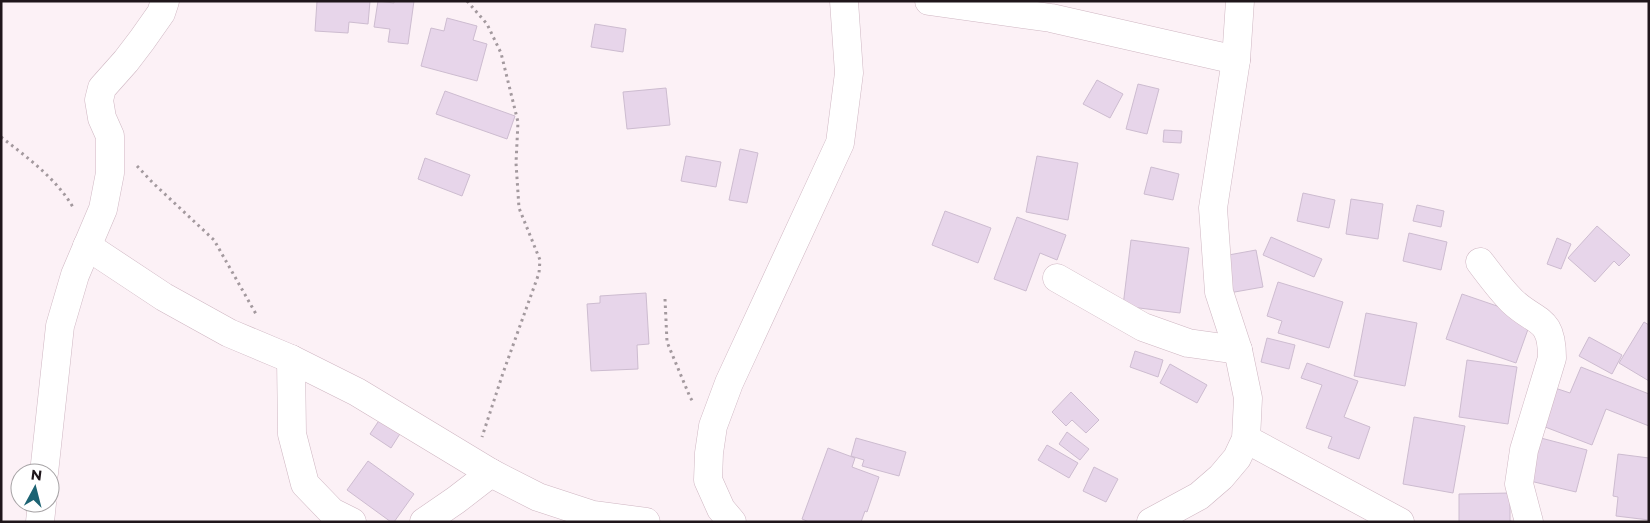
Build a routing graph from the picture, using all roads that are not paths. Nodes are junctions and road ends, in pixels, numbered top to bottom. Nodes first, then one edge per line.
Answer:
1 (185, 1) edge
2 (844, 1) edge
3 (929, 1) edge
4 (1240, 1) edge
5 (163, 7) edge
6 (1236, 60) junction
7 (89, 242) junction
8 (1480, 262) dead end
9 (1057, 278) dead end
10 (1238, 350) junction
11 (284, 356) junction
12 (1246, 439) junction
13 (45, 463) edge
14 (483, 468) junction
15 (352, 522) edge
16 (424, 522) edge
17 (646, 522) edge
18 (732, 522) edge
19 (1151, 522) edge
20 (1400, 522) edge
21 (1528, 522) edge

1 - 5 street
2 - 18 street
3 - 6 street
4 - 6 street
5 - 7 street
6 - 10 street
7 - 11 street
7 - 13 street
8 - 21 street
9 - 10 street
10 - 12 street
11 - 14 street
11 - 15 street
12 - 19 street
12 - 20 street
14 - 16 street
14 - 17 street

